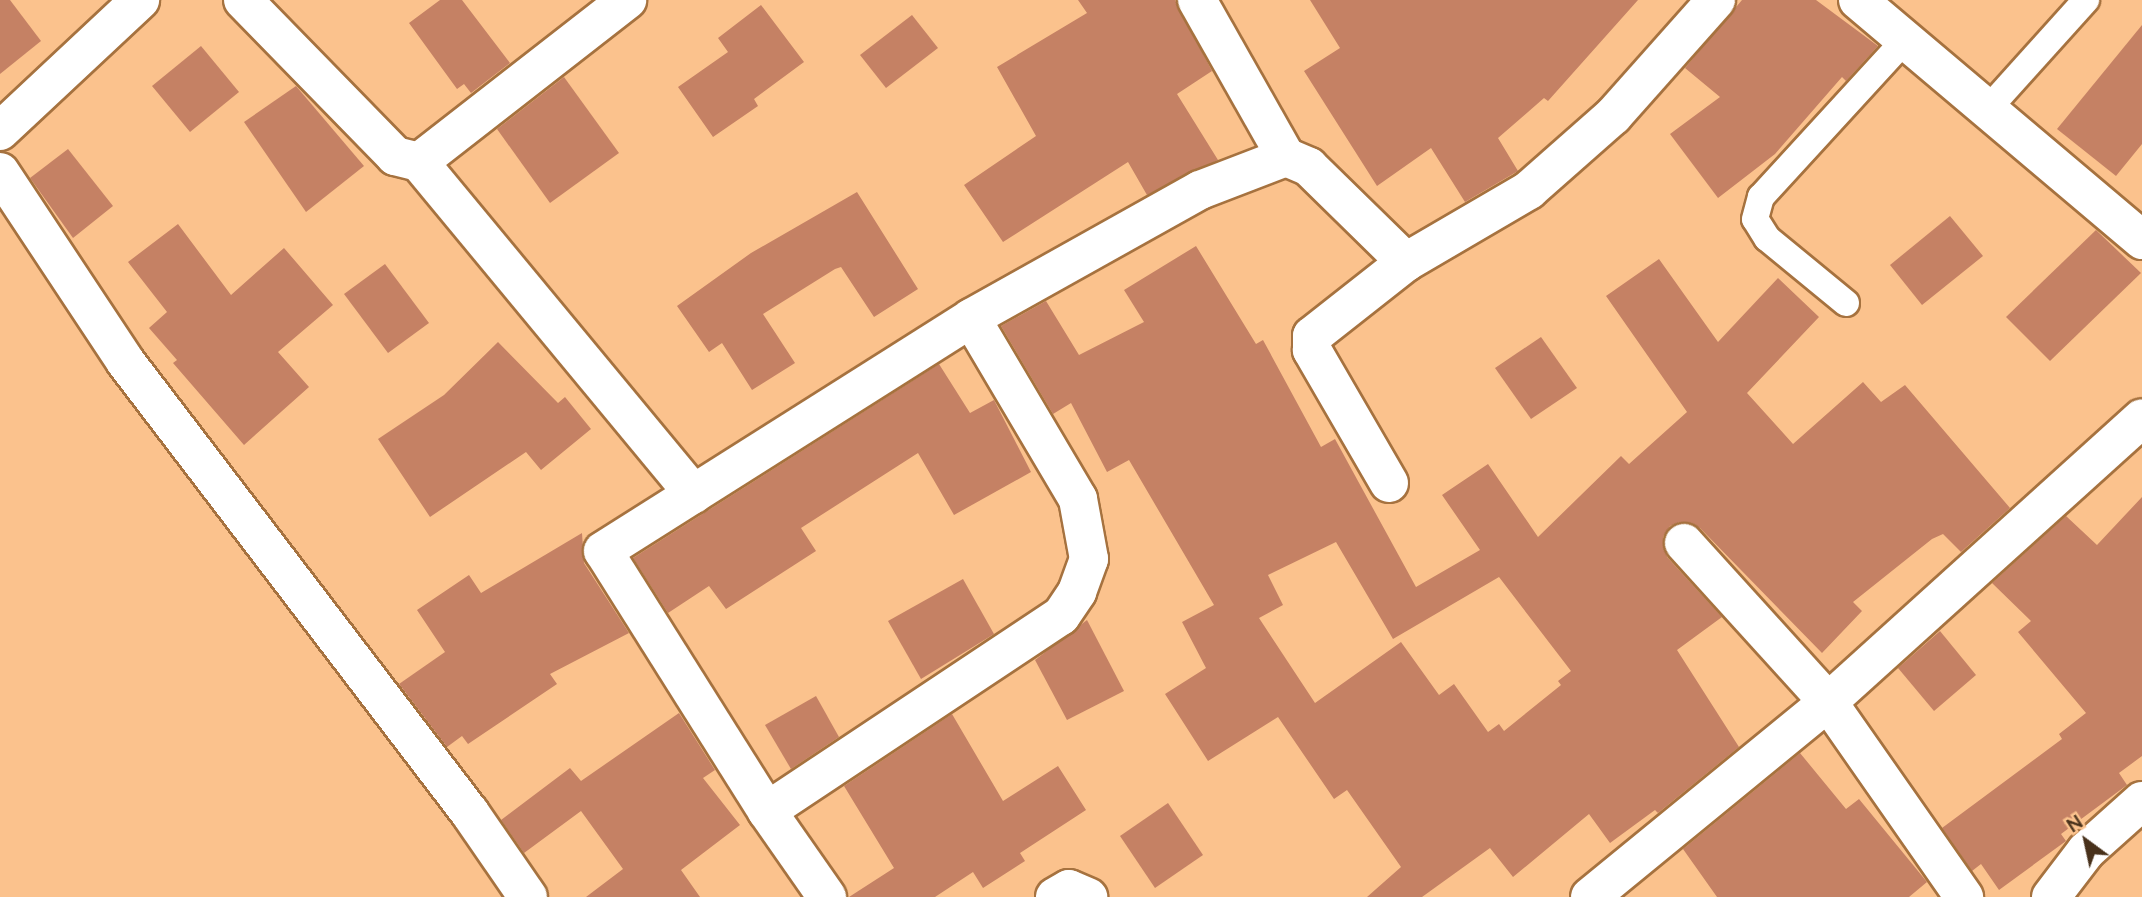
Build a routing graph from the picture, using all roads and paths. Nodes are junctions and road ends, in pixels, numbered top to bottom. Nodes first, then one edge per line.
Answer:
1 (140, 0) edge
2 (243, 0) edge
3 (627, 0) edge
4 (1197, 0) edge
5 (1716, 0) edge
6 (1858, 0) edge
7 (2086, 0) edge
8 (1906, 39) junction
9 (1987, 110) junction
10 (0, 131) edge
11 (1286, 157) junction
12 (418, 162) junction
13 (0, 172) edge
14 (2142, 240) edge
15 (1406, 262) junction
16 (1846, 303) dead end
17 (971, 318) junction
18 (2142, 418) edge
19 (1390, 483) dead end
20 (694, 494) junction
21 (1684, 543) dead end
22 (1828, 702) junction
23 (2142, 801) edge
24 (766, 811) junction
25 (528, 897) edge
26 (827, 897) edge
27 (1055, 897) edge
28 (1088, 897) edge
29 (1590, 897) edge
30 (1964, 897) edge
31 (2051, 897) edge

1 - 10 street
2 - 12 street
3 - 12 street
4 - 11 street
5 - 15 street
6 - 8 street
7 - 9 lane
8 - 9 street
8 - 16 lane
9 - 14 street
11 - 15 street
11 - 17 street
12 - 20 street
13 - 25 street
15 - 19 street
17 - 20 street
17 - 24 street
18 - 22 street
20 - 24 street
21 - 22 street
22 - 29 street
22 - 30 street
23 - 31 street
24 - 26 street
27 - 28 street

